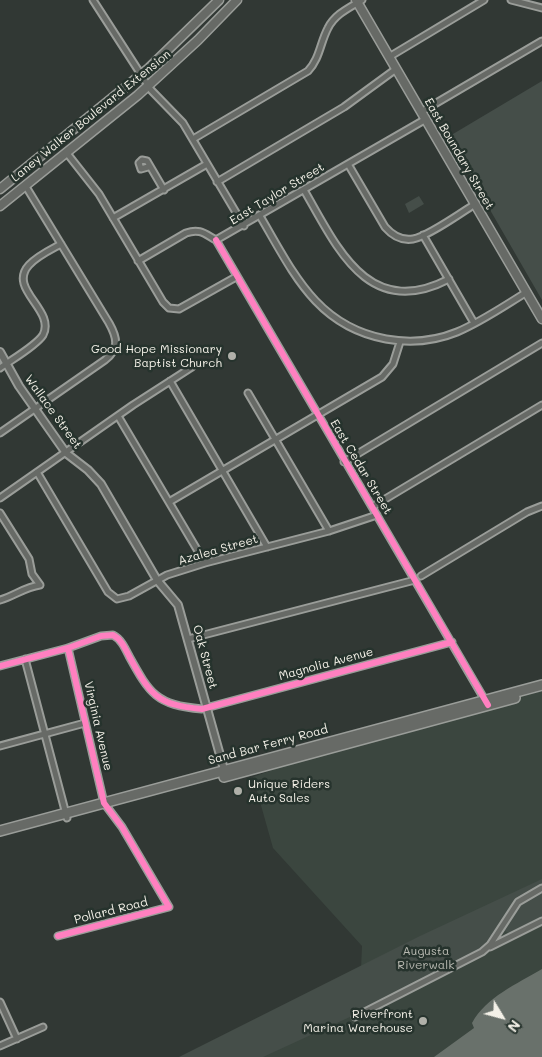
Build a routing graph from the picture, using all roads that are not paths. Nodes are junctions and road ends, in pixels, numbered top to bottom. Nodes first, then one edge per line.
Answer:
1 (93, 0) edge
2 (219, 0) edge
3 (238, 0) edge
4 (484, 0) edge
5 (511, 0) edge
6 (358, 1) edge
7 (542, 8) edge
8 (186, 34) junction
9 (542, 41) edge
10 (195, 43) junction
11 (390, 57) junction
12 (396, 69) junction
13 (142, 74) junction
14 (148, 86) junction
15 (96, 111) junction
16 (423, 115) junction
17 (103, 124) junction
18 (193, 139) junction
19 (66, 152) junction
20 (34, 160) junction
21 (207, 164) junction
22 (348, 164) junction
23 (148, 166) dead end
24 (43, 171) junction
25 (217, 182) junction
26 (25, 185) junction
27 (3, 187) edge
28 (164, 190) junction
29 (304, 190) junction
30 (14, 194) junction
31 (475, 204) junction
32 (0, 206) edge
33 (260, 216) junction
34 (114, 218) junction
35 (244, 226) junction
36 (423, 235) junction
37 (216, 240) junction
38 (61, 244) junction
39 (138, 262) junction
40 (236, 277) junction
41 (449, 279) junction
42 (527, 292) junction
43 (542, 319) edge
44 (474, 323) junction
45 (400, 342) junction
46 (542, 343) edge
47 (0, 352) edge
48 (6, 363) junction
49 (192, 367) dead end
50 (0, 368) edge
51 (170, 381) junction
52 (248, 393) dead end
53 (542, 405) edge
54 (35, 409) junction
55 (317, 415) junction
56 (118, 416) junction
57 (0, 433) edge
58 (275, 440) junction
59 (66, 453) junction
60 (344, 462) junction
61 (222, 471) junction
62 (37, 472) junction
63 (0, 498) edge
64 (170, 502) junction
65 (542, 506) edge
66 (372, 507) junction
67 (0, 513) edge
68 (377, 515) junction
69 (329, 530) junction
70 (267, 547) junction
71 (205, 563) junction
72 (421, 576) dead end
73 (158, 580) junction
74 (415, 580) junction
75 (0, 600) edge
76 (188, 639) junction
77 (452, 642) junction
78 (68, 648) junction
79 (25, 659) junction
80 (0, 666) edge
81 (542, 685) edge
82 (542, 691) edge
83 (486, 702) junction
84 (207, 709) junction
85 (85, 723) junction
86 (44, 734) junction
87 (0, 746) edge
88 (225, 773) junction
89 (107, 805) junction
90 (67, 816) junction
91 (0, 830) edge
92 (0, 836) edge
93 (542, 888) edge
94 (169, 907) joint
95 (542, 921) edge
96 (504, 925) junction
97 (514, 935) junction
98 (58, 936) dead end
99 (487, 948) junction
100 (0, 1002) edge
101 (355, 1017) dead end
102 (42, 1027) dead end
103 (17, 1040) junction
104 (0, 1046) edge

1 - 13 street
2 - 8 main road, Laney Walker Boulevard Extension
3 - 10 main road, Laney Walker Boulevard Extension
4 - 11 street
5 - 7 street
6 - 11 main road, East Boundary Street
6 - 18 street
8 - 10 main road
8 - 13 main road, Laney Walker Boulevard Extension
9 - 16 street, East Taylor Street
10 - 14 main road, Laney Walker Boulevard Extension
11 - 12 main road, East Boundary Street
12 - 16 main road, East Boundary Street
12 - 25 street
13 - 14 street
13 - 15 main road, Laney Walker Boulevard Extension
14 - 17 main road, Laney Walker Boulevard Extension
14 - 18 street
15 - 17 main road
15 - 20 main road, Laney Walker Boulevard Extension
16 - 22 street, East Taylor Street
16 - 31 main road, East Boundary Street
17 - 19 main road, Laney Walker Boulevard Extension
18 - 21 street
19 - 24 main road, Laney Walker Boulevard Extension
19 - 34 street
20 - 24 main road
20 - 27 main road, Laney Walker Boulevard Extension
21 - 25 street
21 - 28 street
22 - 29 street, East Taylor Street
22 - 36 street
23 - 28 street
24 - 26 main road, Laney Walker Boulevard Extension
25 - 35 street
26 - 30 main road, Laney Walker Boulevard Extension
26 - 38 street
27 - 30 main road
28 - 34 street
29 - 33 street, East Taylor Street
29 - 41 street
30 - 32 main road, Laney Walker Boulevard Extension
31 - 36 street
31 - 42 main road, East Boundary Street
33 - 35 street, East Taylor Street
33 - 45 street
34 - 39 street
35 - 37 street, East Taylor Street
36 - 41 street
37 - 39 street
37 - 40 street, East Cedar Street
38 - 48 street
38 - 54 street
39 - 40 street
40 - 55 street, East Cedar Street
41 - 44 street
42 - 43 main road, East Boundary Street
42 - 44 street
44 - 45 street
45 - 55 street
46 - 60 street
47 - 48 street, Wallace Street
48 - 50 street
48 - 54 street, Wallace Street
49 - 51 street
51 - 56 street
51 - 61 street
52 - 58 street
53 - 66 street
54 - 57 street
54 - 59 street, Wallace Street
55 - 58 street
55 - 60 street, East Cedar Street
56 - 59 street
56 - 64 street
58 - 61 street
58 - 69 street
59 - 62 street
59 - 73 street, Wallace Street
60 - 66 street, East Cedar Street
61 - 64 street
61 - 70 street
62 - 63 street
62 - 73 street, Azalea Street
64 - 71 street
65 - 72 street
66 - 68 street, East Cedar Street
67 - 75 street
68 - 69 street, Azalea Street
68 - 74 street, East Cedar Street
69 - 70 street, Azalea Street
70 - 71 street, Azalea Street
71 - 73 street, Azalea Street
73 - 76 street, Oak Street
74 - 76 street
74 - 77 street, East Cedar Street
76 - 84 street, Oak Street
77 - 83 street, East Cedar Street
77 - 84 street, Magnolia Avenue
78 - 79 street
78 - 84 street
78 - 85 street, Virginia Avenue
79 - 80 street
79 - 86 street
81 - 83 main road, Sand Bar Ferry Road
82 - 83 main road, Sand Bar Ferry Road
83 - 88 main road, Sand Bar Ferry Road
84 - 88 street, Oak Street
85 - 86 street
85 - 89 street, Virginia Avenue
86 - 87 street
86 - 90 street
88 - 89 main road, Sand Bar Ferry Road
89 - 90 main road, Sand Bar Ferry Road
89 - 94 street, Virginia Avenue
90 - 91 main road, Sand Bar Ferry Road
90 - 92 main road, Sand Bar Ferry Road
93 - 96 street
94 - 98 street, Pollard Road
95 - 97 street
96 - 97 street
96 - 99 street
97 - 99 street
99 - 101 street
100 - 103 street
102 - 103 street
103 - 104 street

